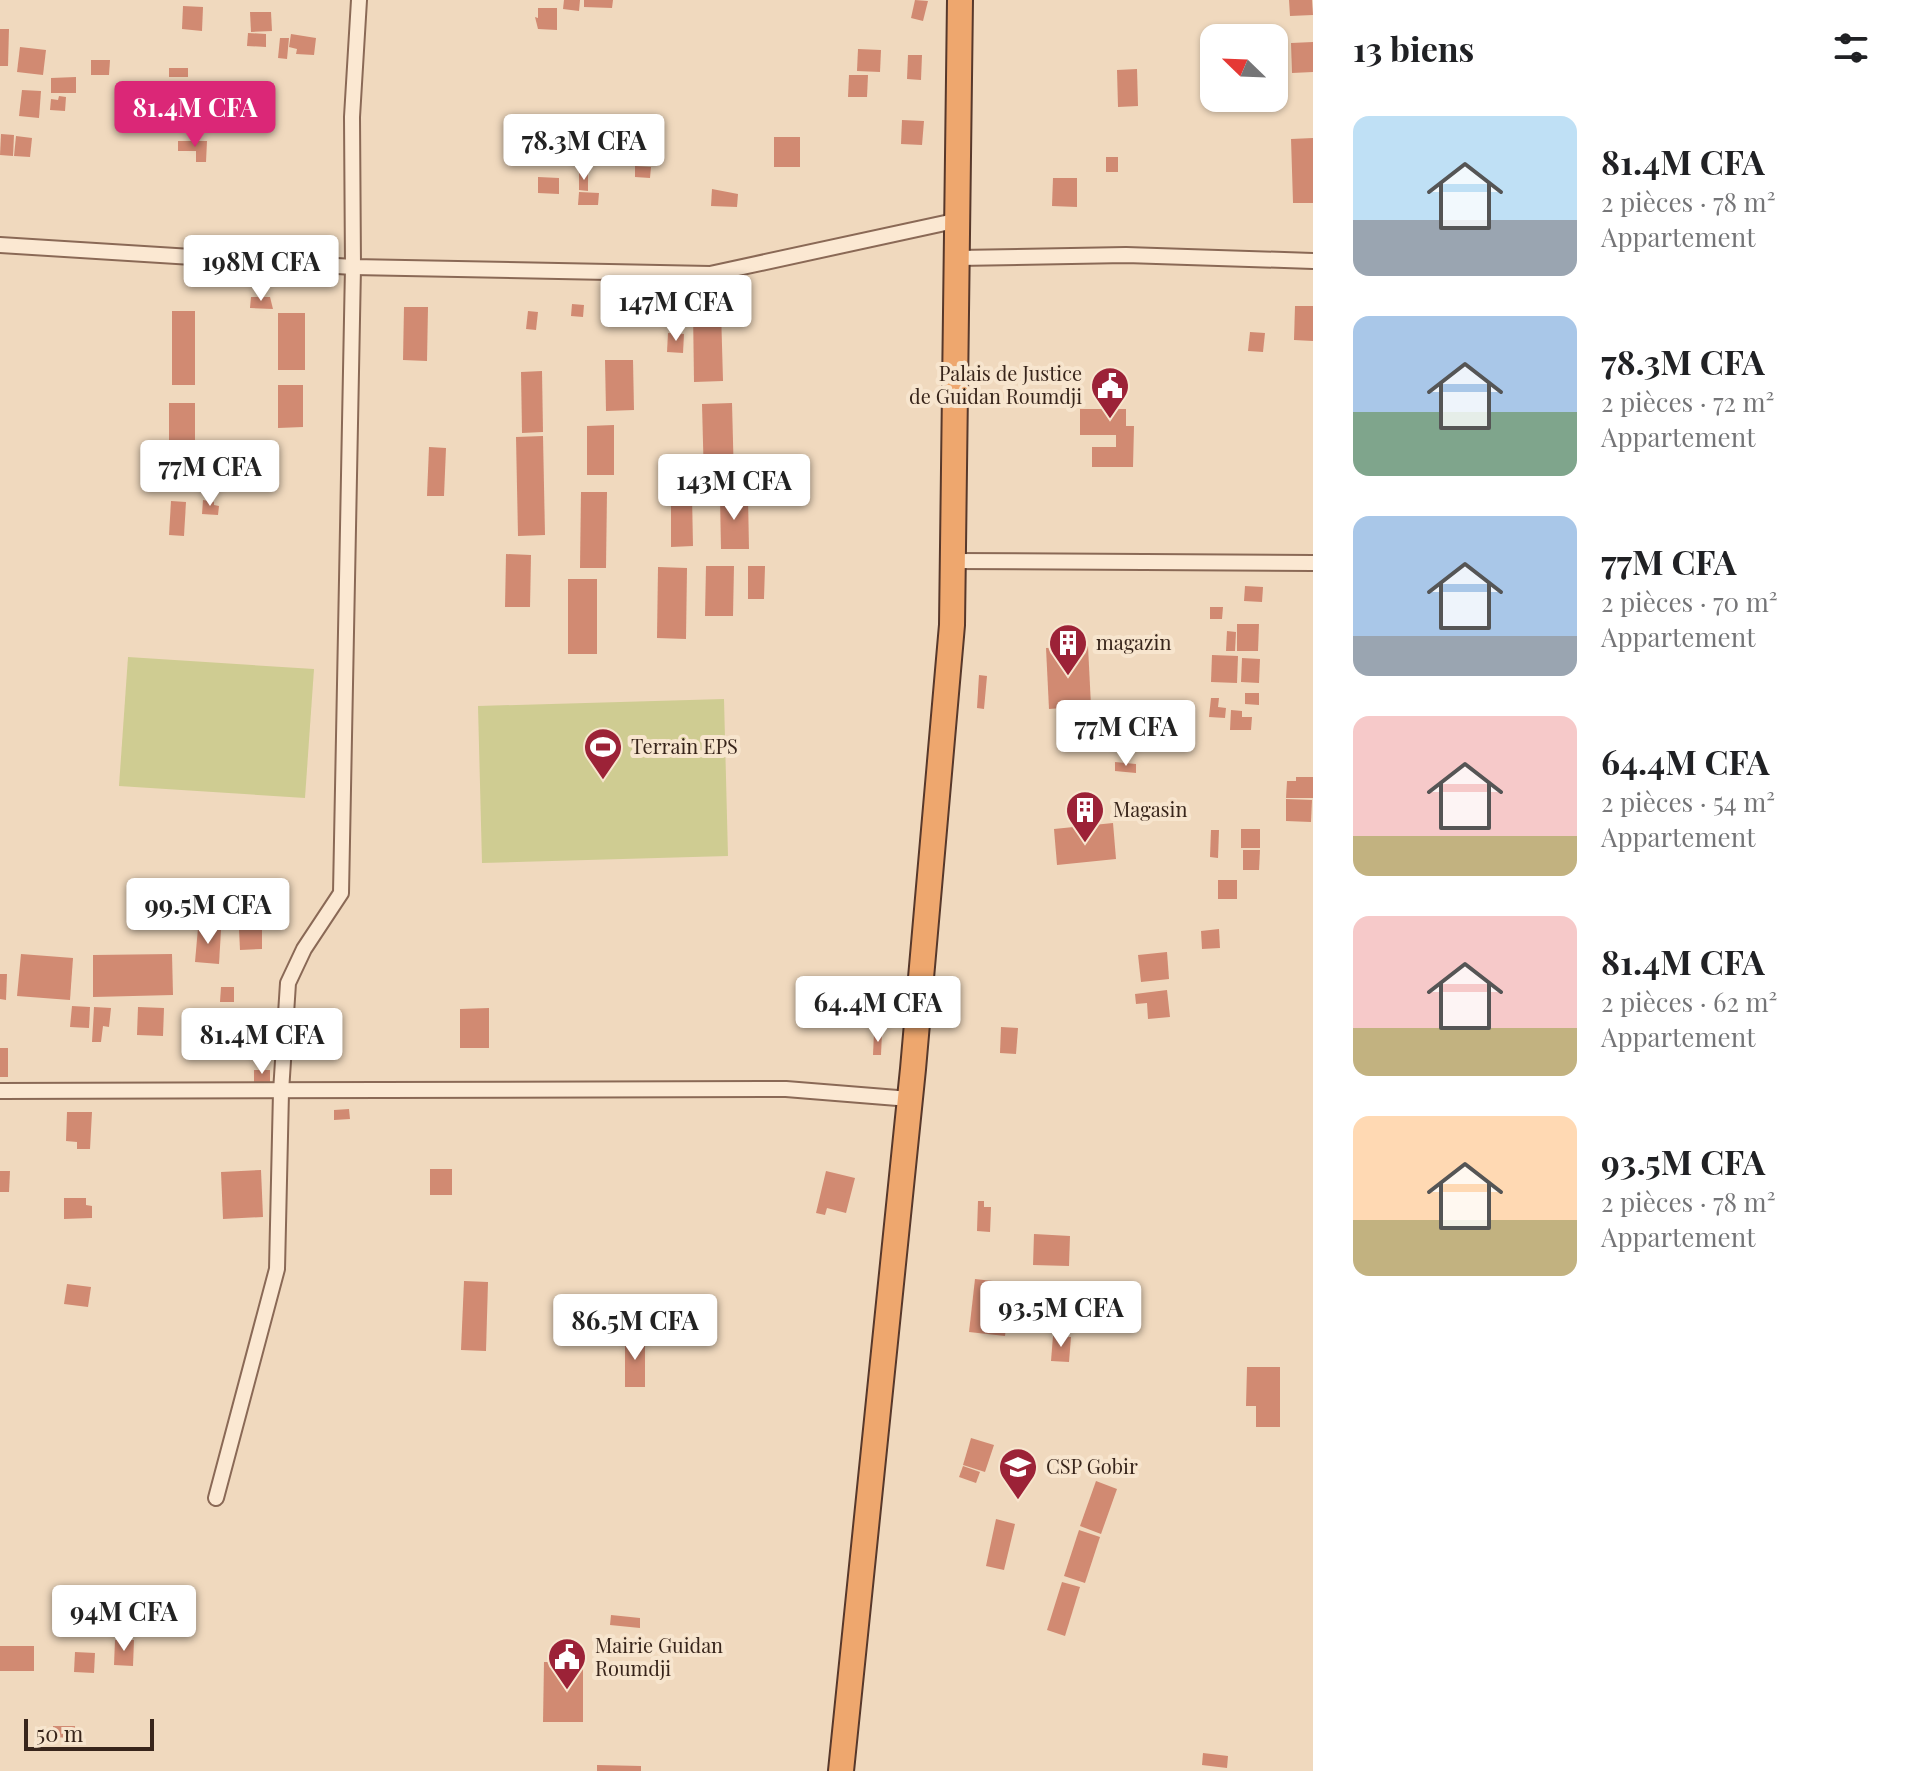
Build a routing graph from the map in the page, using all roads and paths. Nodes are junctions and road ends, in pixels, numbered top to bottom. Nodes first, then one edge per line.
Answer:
1 (359, 0) edge
2 (960, 0) edge
3 (959, 220) junction
4 (0, 245) edge
5 (958, 258) junction
6 (1313, 261) edge
7 (353, 267) junction
8 (953, 561) junction
9 (1313, 563) edge
10 (0, 1091) edge
11 (281, 1092) junction
12 (910, 1099) junction
13 (216, 1498) dead end
14 (841, 1771) edge

1 - 7 street
2 - 3 highway
3 - 5 highway
3 - 7 street
4 - 7 street
5 - 6 street
5 - 8 highway
7 - 11 street
8 - 9 street
8 - 12 highway
10 - 11 street
11 - 12 street
11 - 13 street
12 - 14 highway

